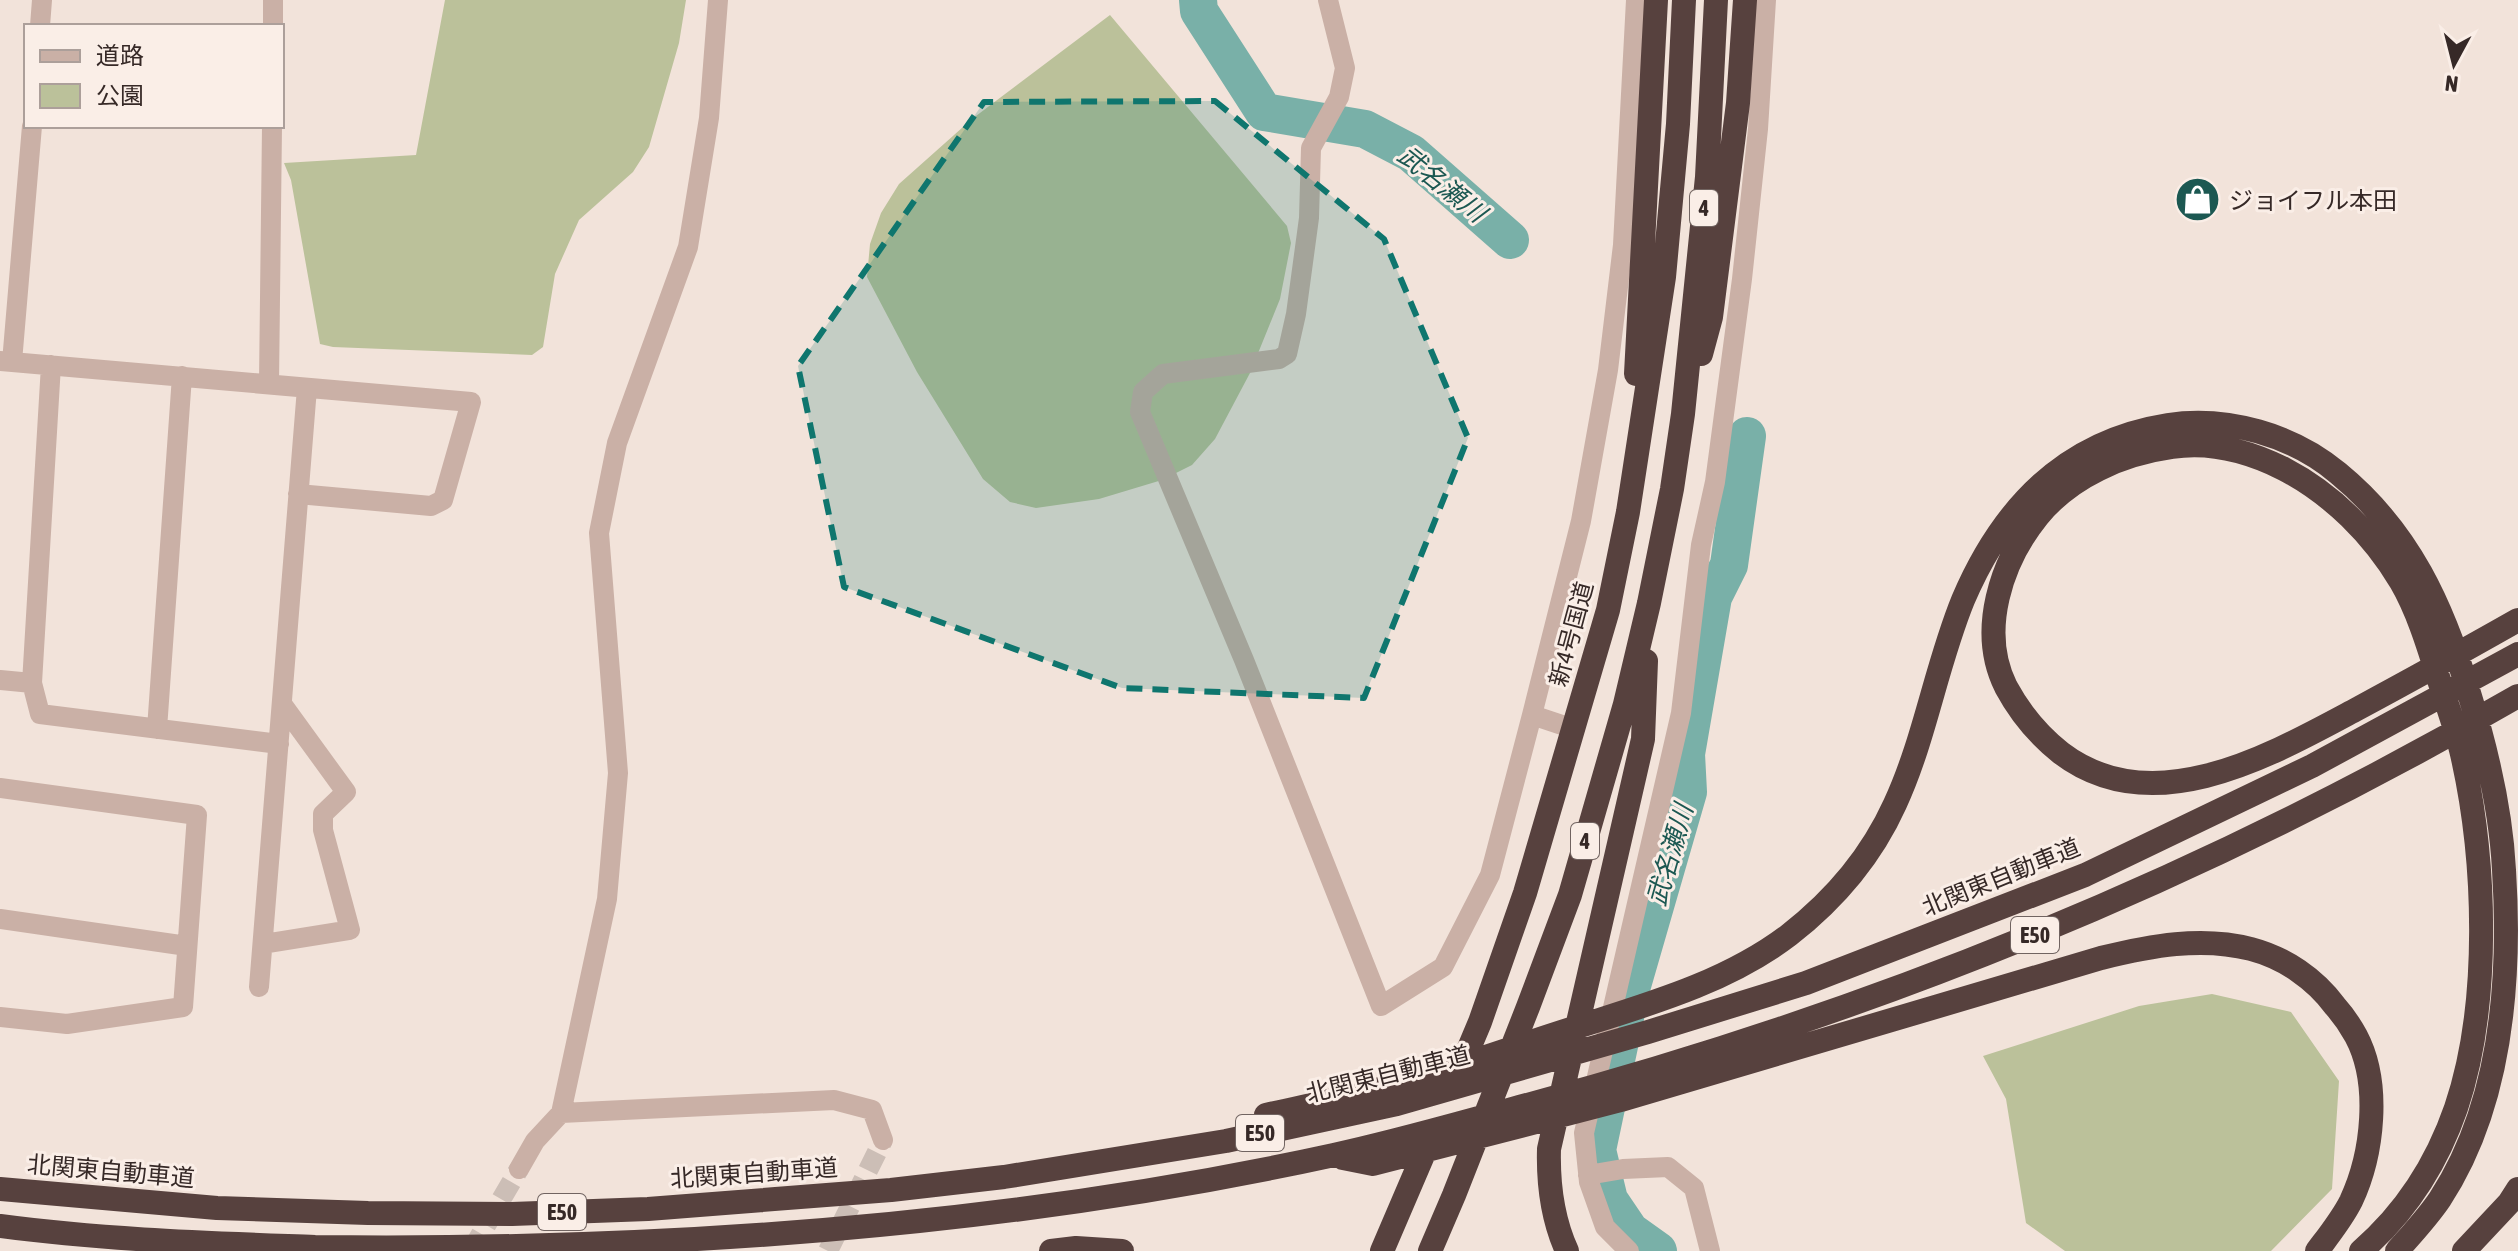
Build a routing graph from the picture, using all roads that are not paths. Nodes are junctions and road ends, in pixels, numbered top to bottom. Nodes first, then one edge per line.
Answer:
1 (42, 0) edge
2 (273, 0) edge
3 (718, 0) edge
4 (1328, 0) edge
5 (1636, 0) edge
6 (1656, 0) edge
7 (1684, 0) edge
8 (1716, 0) edge
9 (1745, 0) edge
10 (1766, 0) edge
11 (40, 24) edge
12 (273, 24) edge
13 (32, 128) edge
14 (272, 128) edge
15 (6, 361) edge
16 (51, 365) junction
17 (182, 376) junction
18 (269, 384) junction
19 (307, 388) junction
20 (1683, 414) junction
21 (298, 494) junction
22 (1628, 512) junction
23 (1649, 603) junction
24 (2518, 620) edge
25 (2518, 654) edge
26 (0, 680) edge
27 (32, 683) junction
28 (2510, 700) edge
29 (282, 704) junction
30 (1532, 715) junction
31 (157, 729) junction
32 (1574, 729) junction
33 (279, 744) junction
34 (0, 788) edge
35 (0, 919) edge
36 (263, 944) junction
37 (187, 946) junction
38 (259, 987) dead end
39 (0, 1017) edge
40 (1624, 1089) junction
41 (1398, 1094) junction
42 (561, 1113) junction
43 (883, 1140) dead end
44 (519, 1169) tunnel mouth
45 (1588, 1175) junction
46 (0, 1189) edge
47 (2518, 1189) edge
48 (0, 1226) edge
49 (1051, 1251) edge
50 (1122, 1251) edge
51 (1382, 1251) edge
52 (1430, 1251) edge
53 (1567, 1251) edge
54 (1629, 1251) edge
55 (1710, 1251) edge
56 (2317, 1251) edge
57 (2361, 1251) edge
58 (2397, 1251) edge
59 (2464, 1251) edge

1 - 11 street
2 - 12 street
3 - 42 street
4 - 30 street
5 - 30 street
6 - 22 highway
7 - 22 highway, 新4号国道 / 4
8 - 20 highway, 4
9 - 20 highway
10 - 45 street
13 - 15 street
14 - 18 street
15 - 16 street
16 - 17 street
16 - 27 street
17 - 18 street
17 - 31 street
18 - 19 street
19 - 21 street
19 - 21 street
20 - 23 highway, 4
21 - 29 street
22 - 32 highway, 新4号国道 / 4
23 - 52 highway, 4
23 - 53 highway
24 - 57 highway
25 - 41 highway, 北関東自動車道 / E50
26 - 27 street
27 - 31 street
28 - 40 highway, E50
29 - 33 street
29 - 36 street
30 - 32 street
31 - 33 street
32 - 51 highway, 新4号国道 / 4
33 - 36 street
34 - 37 street
35 - 37 street
36 - 38 street
37 - 39 street
40 - 48 highway, E50
40 - 56 highway
41 - 46 highway, 北関東自動車道 / E50
41 - 58 highway
42 - 43 street
42 - 44 street
45 - 54 street
45 - 55 street
47 - 59 highway
49 - 50 highway

